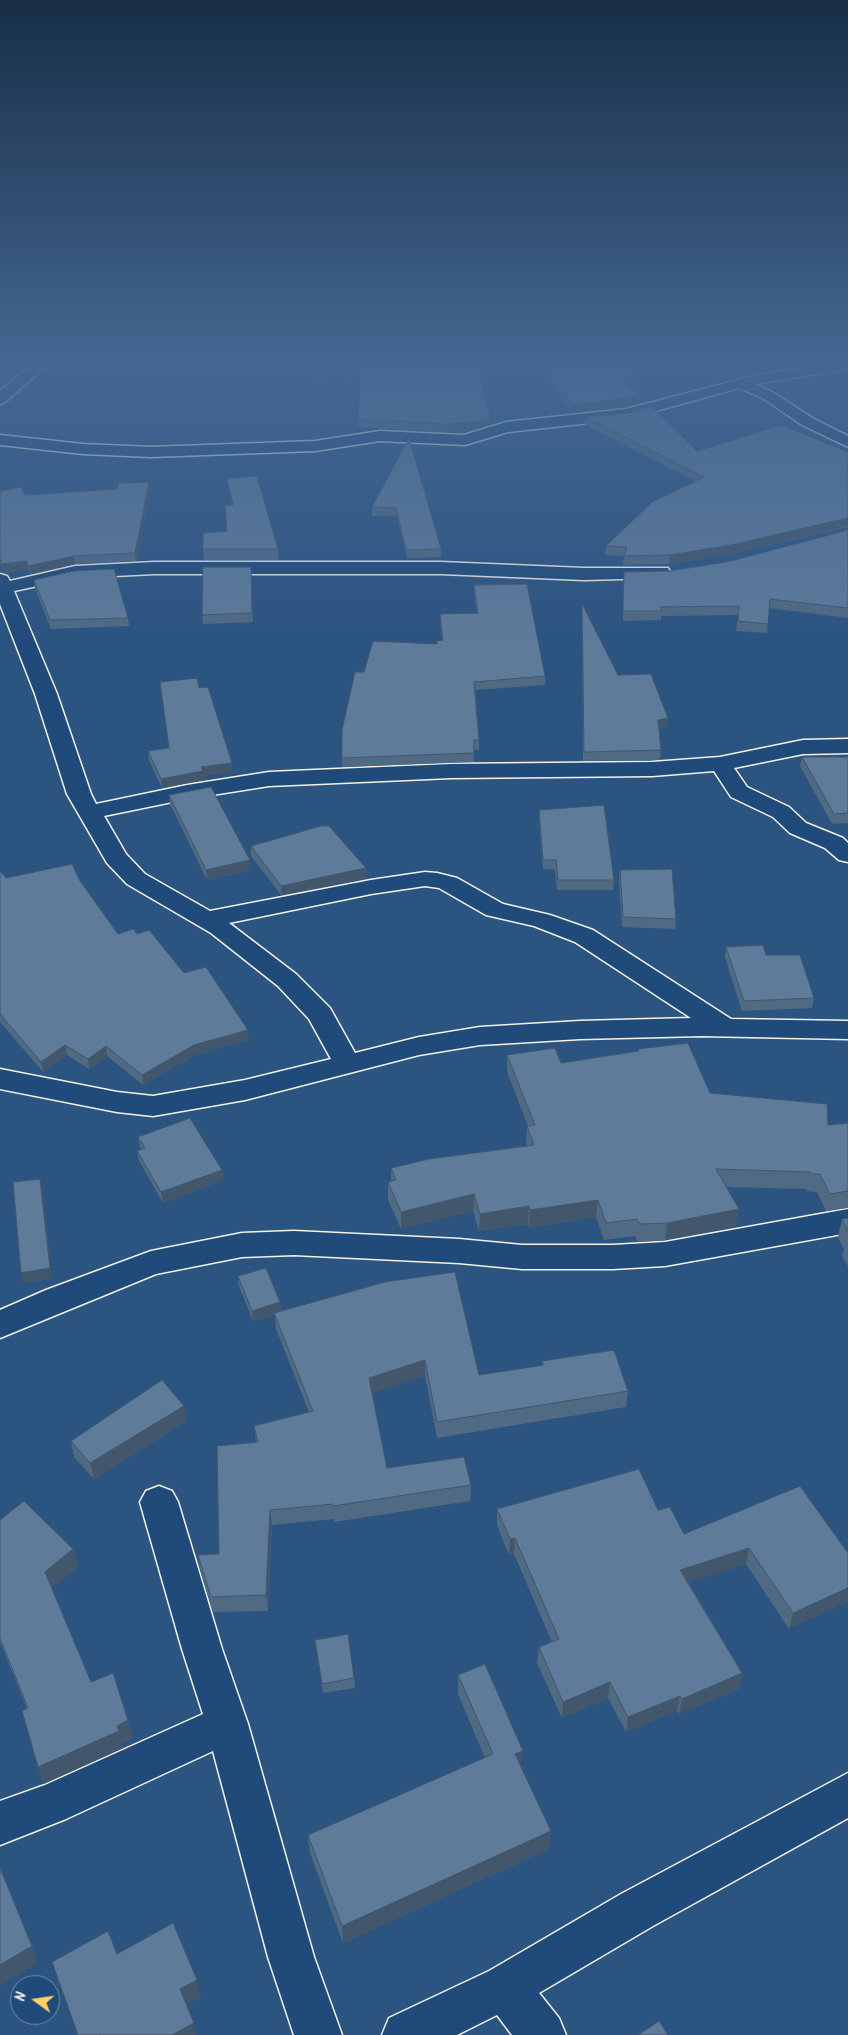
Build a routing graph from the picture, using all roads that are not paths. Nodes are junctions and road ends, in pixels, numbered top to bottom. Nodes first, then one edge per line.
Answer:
1 (677, 571) edge
2 (1, 586) edge
3 (848, 746) edge
4 (720, 764) junction
5 (89, 812) junction
6 (848, 855) edge
7 (206, 920) junction
8 (725, 1027) junction
9 (848, 1030) edge
10 (347, 1063) junction
11 (0, 1079) edge
12 (848, 1220) edge
13 (0, 1325) edge
14 (159, 1502) dead end
15 (227, 1724) junction
16 (848, 1794) edge
17 (0, 1823) edge
18 (505, 1987) junction
19 (318, 2035) edge
20 (406, 2035) edge
21 (542, 2035) edge

1 - 2 street
2 - 5 street
3 - 4 street
4 - 5 street
4 - 6 street
5 - 7 street
7 - 8 street
7 - 10 street
8 - 9 street
8 - 10 street
10 - 11 street
12 - 13 street
14 - 15 street
15 - 17 street
15 - 19 street
16 - 18 street
18 - 20 street
18 - 21 street

